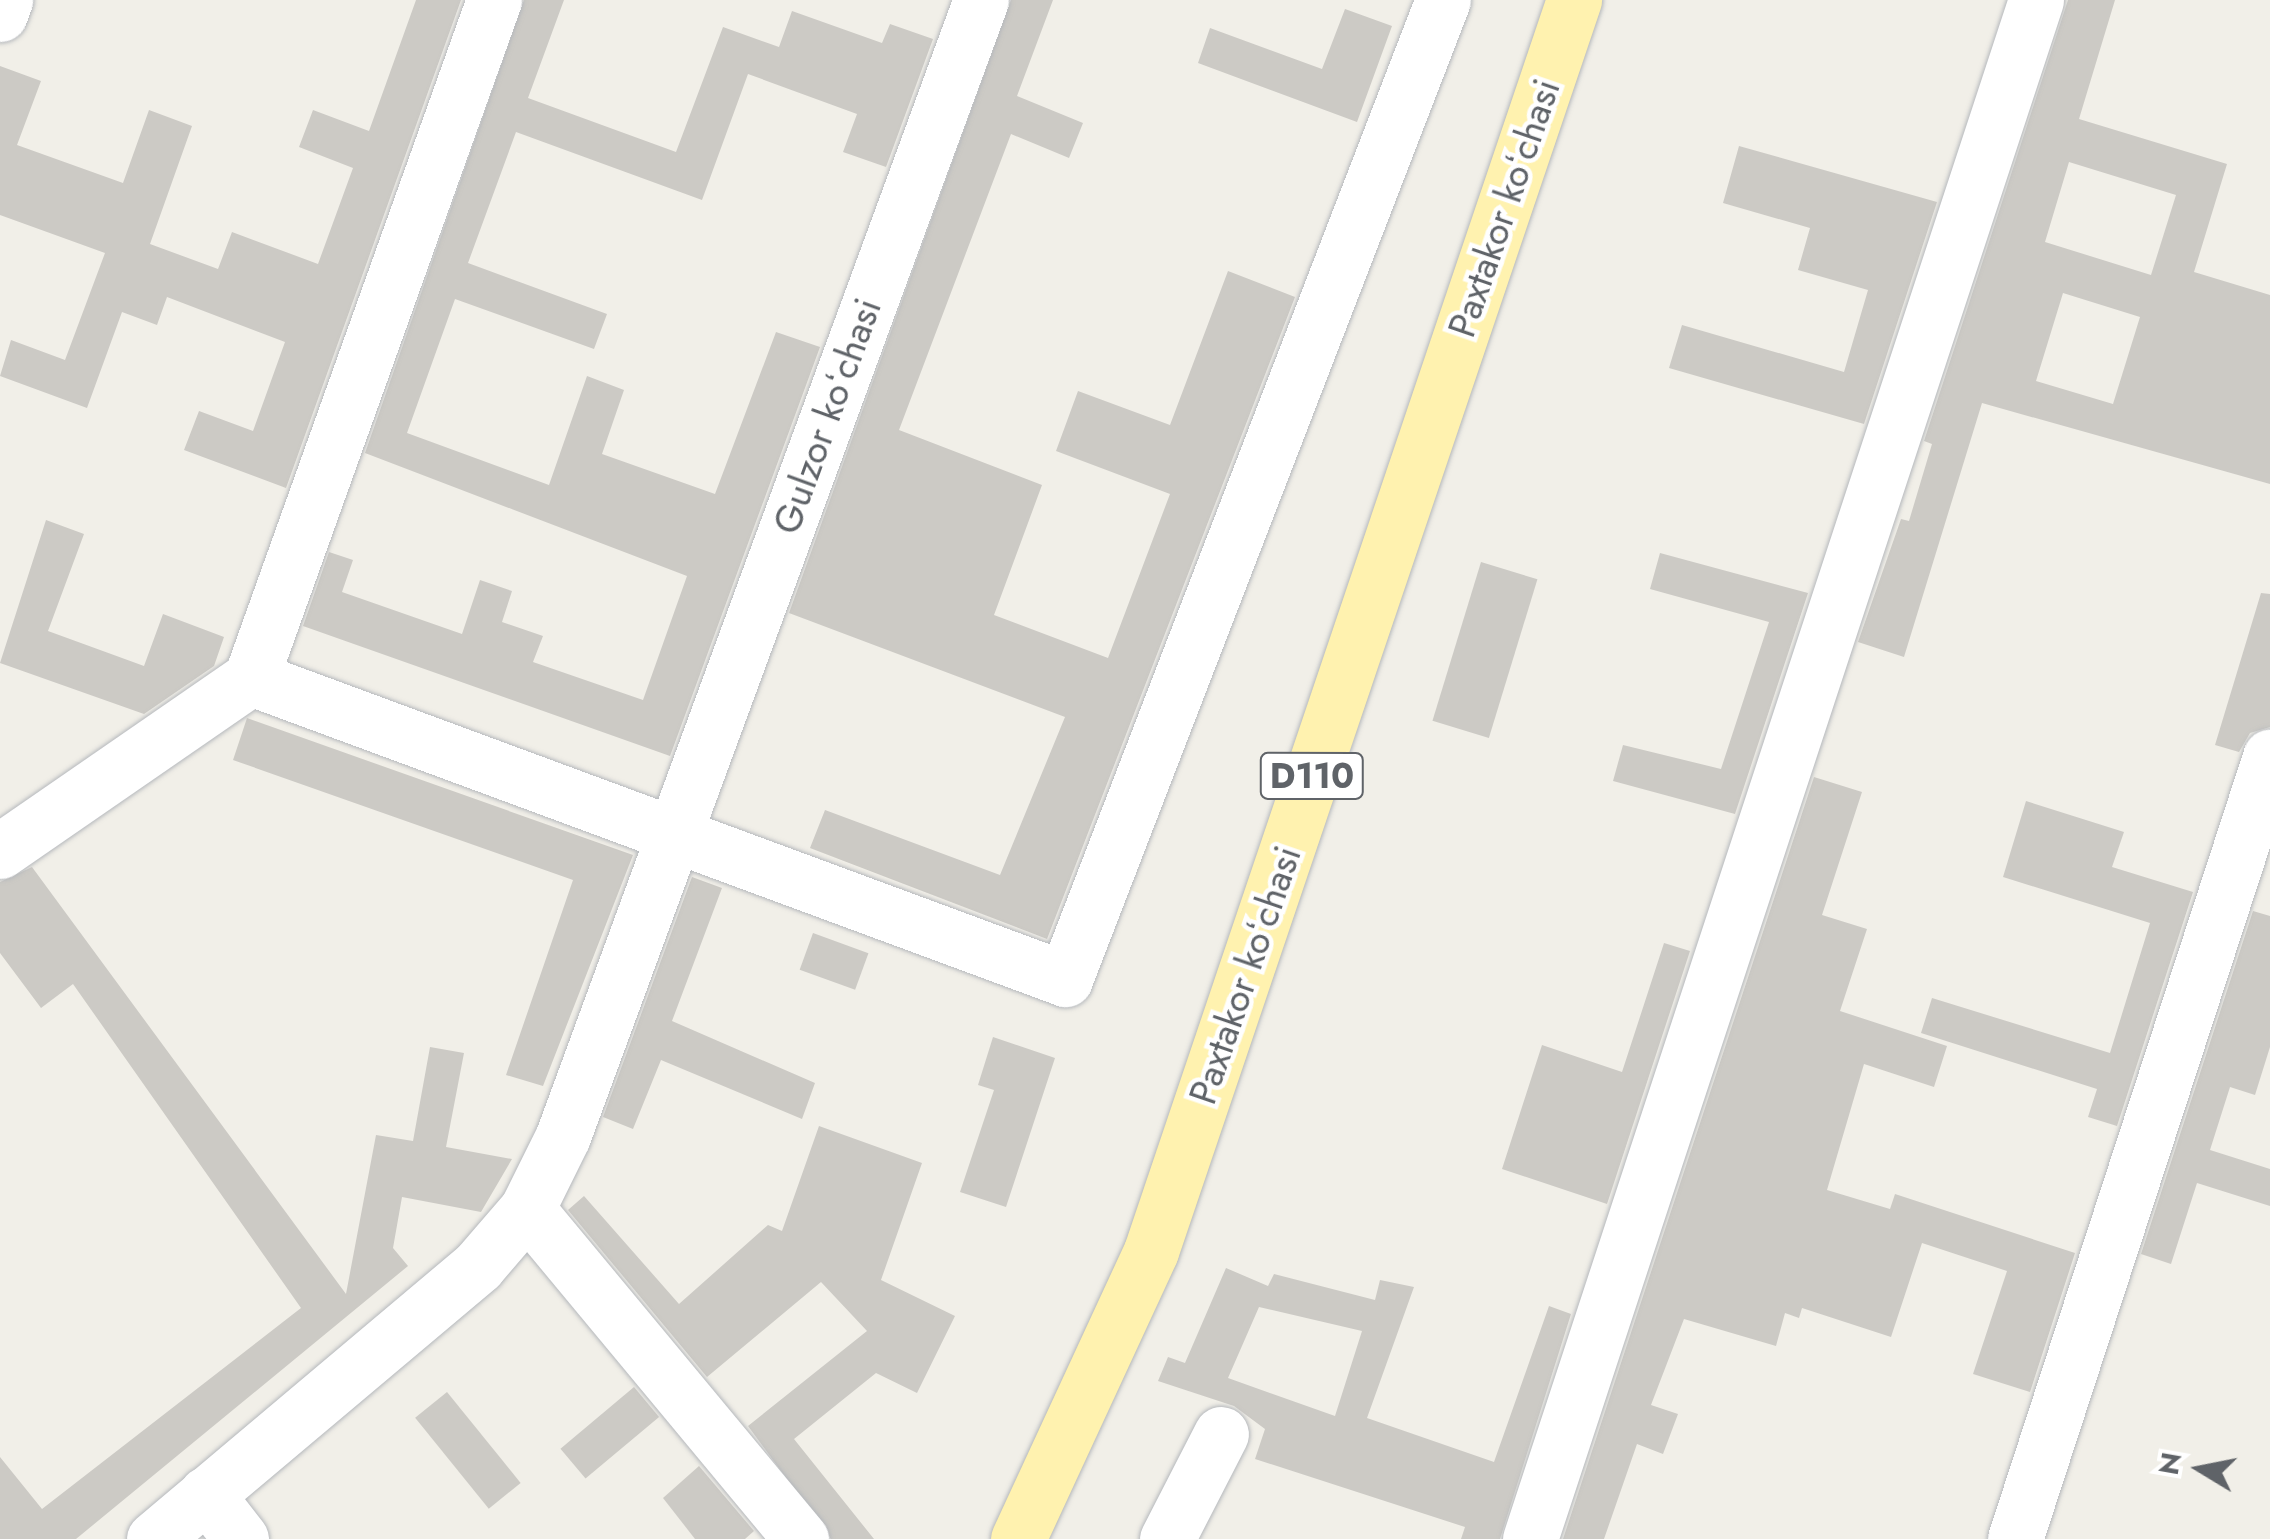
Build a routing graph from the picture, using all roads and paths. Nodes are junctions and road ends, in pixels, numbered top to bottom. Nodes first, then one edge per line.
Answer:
1 (5, 0) edge
2 (494, 0) edge
3 (981, 0) edge
4 (1443, 0) edge
5 (1574, 0) edge
6 (2036, 0) edge
7 (0, 14) edge
8 (251, 678) junction
9 (2270, 757) edge
10 (672, 832) junction
11 (0, 852) edge
12 (527, 1208) junction
13 (1221, 1434) dead end
14 (206, 1494) junction
15 (154, 1539) edge
16 (241, 1539) edge
17 (801, 1539) edge
18 (1018, 1539) edge
19 (1167, 1539) edge
20 (1530, 1539) edge
21 (2015, 1539) edge

1 - 7 street
2 - 8 street
3 - 10 street, Gulzor koʻchasi
4 - 10 street
5 - 18 main road, Paxtakor koʻchasi / D110
6 - 20 street
8 - 10 street
8 - 11 street
9 - 21 street
10 - 12 street, Gulzor koʻchasi
12 - 14 street, Gulzor koʻchasi
12 - 17 street
13 - 19 street
14 - 15 street, Gulzor koʻchasi
14 - 16 street

